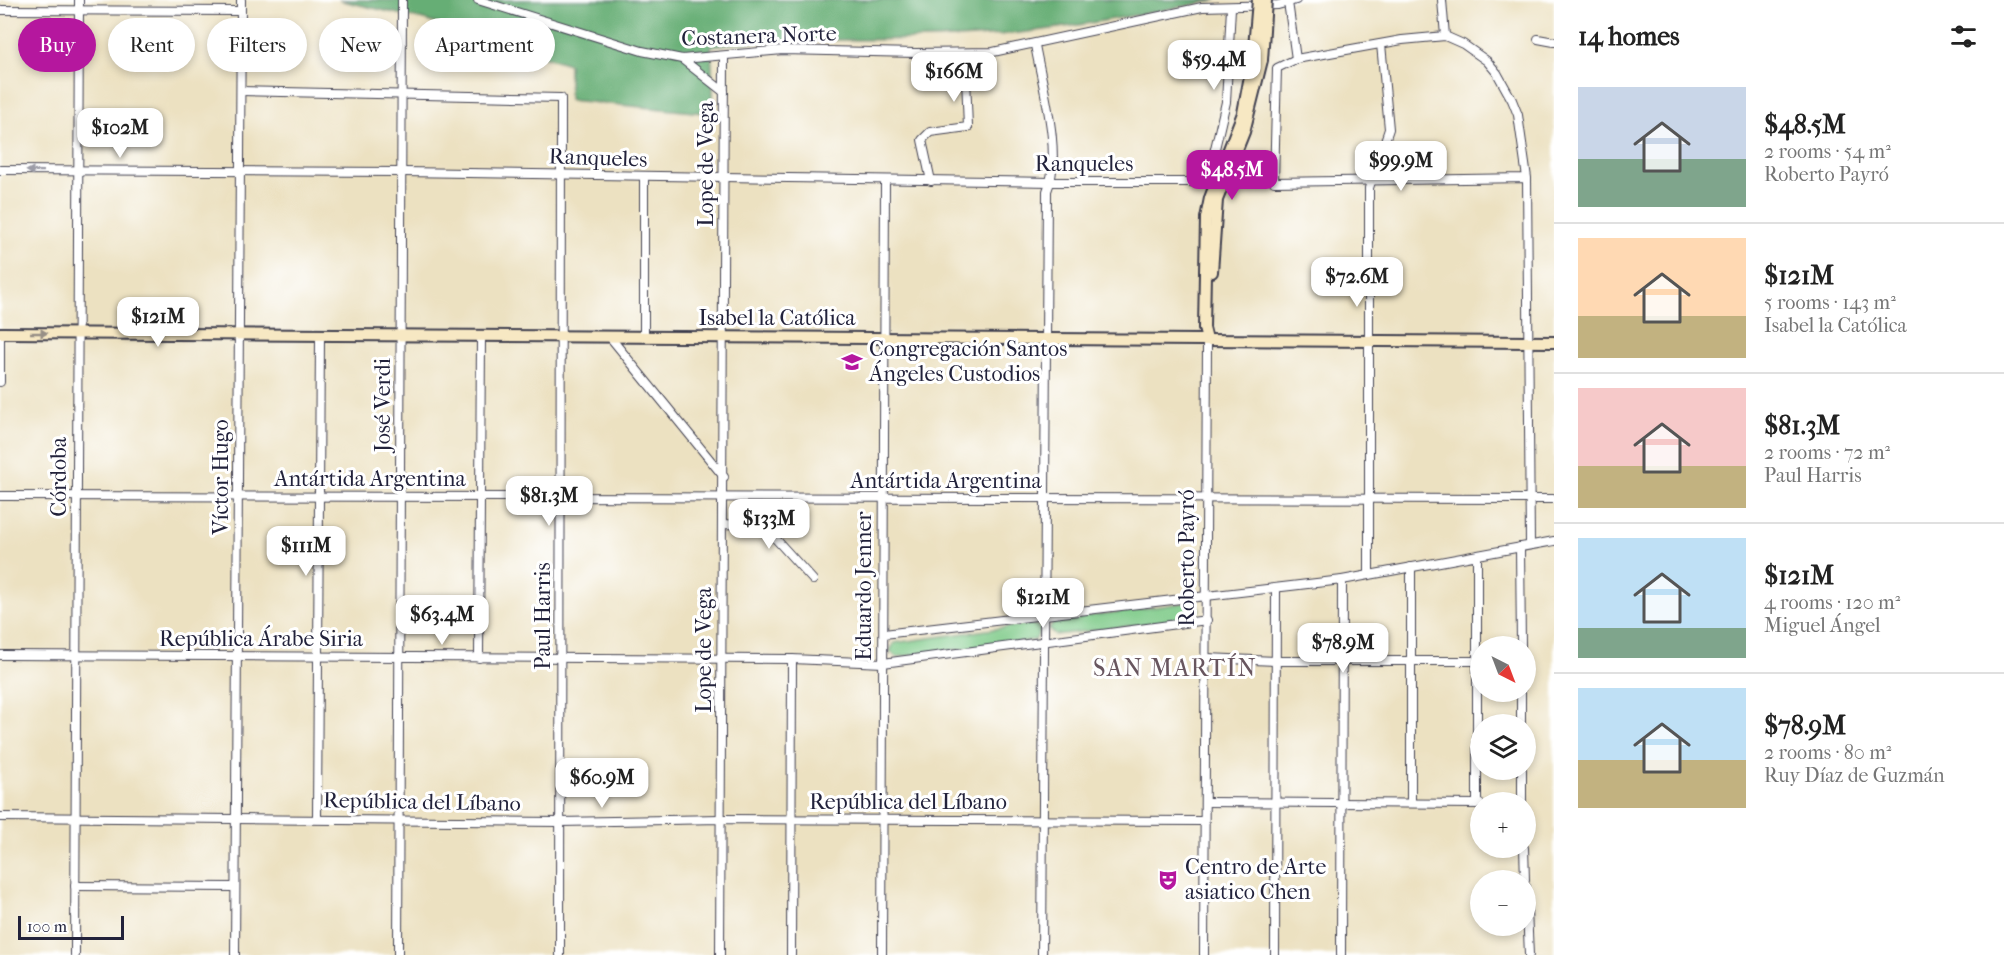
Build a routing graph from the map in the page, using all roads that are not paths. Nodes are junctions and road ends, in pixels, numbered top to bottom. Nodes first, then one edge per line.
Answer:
1 (79, 0) edge
2 (241, 0) edge
3 (402, 0) edge
4 (478, 0) edge
5 (1258, 0) edge
6 (1266, 0) edge
7 (1442, 0) edge
8 (1292, 1) edge
9 (1231, 8) junction
10 (0, 10) edge
11 (79, 11) junction
12 (240, 11) junction
13 (1445, 36) junction
14 (1538, 39) dead end
15 (1554, 42) edge
16 (1381, 44) junction
17 (1035, 45) junction
18 (724, 57) junction
19 (682, 59) junction
20 (1296, 59) junction
21 (1258, 60) junction
22 (966, 78) dead end
23 (241, 92) junction
24 (724, 92) junction
25 (403, 93) junction
26 (0, 170) edge
27 (78, 171) junction
28 (403, 172) junction
29 (240, 173) junction
30 (562, 175) junction
31 (644, 177) junction
32 (723, 178) junction
33 (1527, 178) junction
34 (885, 180) junction
35 (1371, 180) junction
36 (931, 181) junction
37 (1051, 183) junction
38 (0, 333) edge
39 (77, 333) junction
40 (240, 334) junction
41 (320, 335) junction
42 (401, 335) junction
43 (481, 336) junction
44 (562, 336) junction
45 (610, 337) junction
46 (644, 337) junction
47 (725, 337) junction
48 (884, 338) junction
49 (1047, 339) junction
50 (1208, 340) junction
51 (1370, 341) junction
52 (1530, 342) junction
53 (1554, 342) edge
54 (0, 382) edge
55 (724, 477) junction
56 (78, 495) junction
57 (0, 496) edge
58 (239, 496) junction
59 (319, 497) junction
60 (400, 497) junction
61 (480, 497) junction
62 (562, 497) junction
63 (723, 498) junction
64 (1531, 498) junction
65 (881, 499) junction
66 (1045, 499) junction
67 (1369, 499) junction
68 (1554, 499) edge
69 (1206, 500) junction
70 (723, 524) junction
71 (1554, 541) edge
72 (1530, 545) junction
73 (1520, 547) junction
74 (1477, 556) junction
75 (1411, 567) junction
76 (1369, 575) junction
77 (813, 580) dead end
78 (1342, 580) junction
79 (1276, 589) junction
80 (1207, 598) junction
81 (1044, 614) junction
82 (1207, 620) junction
83 (884, 634) junction
84 (1478, 636) edge
85 (1521, 636) edge
86 (1044, 641) junction
87 (0, 655) edge
88 (76, 656) junction
89 (318, 656) junction
90 (237, 657) junction
91 (479, 658) junction
92 (561, 658) junction
93 (1207, 658) junction
94 (399, 659) junction
95 (722, 659) junction
96 (792, 659) junction
97 (1276, 661) junction
98 (1343, 661) junction
99 (1470, 661) edge
100 (1410, 662) junction
101 (882, 663) junction
102 (1478, 702) edge
103 (1479, 792) edge
104 (1205, 802) junction
105 (1276, 802) junction
106 (1411, 803) junction
107 (1342, 804) junction
108 (1470, 804) edge
109 (0, 817) edge
110 (74, 818) junction
111 (236, 818) junction
112 (317, 819) junction
113 (398, 819) junction
114 (721, 819) junction
115 (792, 819) junction
116 (882, 820) junction
117 (1043, 821) junction
118 (1204, 821) junction
119 (560, 822) junction
120 (75, 886) junction
121 (234, 887) junction
122 (1527, 936) edge
123 (75, 955) edge
124 (235, 955) edge
125 (398, 955) edge
126 (560, 955) edge
127 (720, 955) edge
128 (791, 955) edge
129 (882, 955) edge
130 (1042, 955) edge
131 (1204, 955) edge
132 (1275, 955) edge
133 (1341, 955) edge
134 (1528, 955) edge

1 - 11 street, Córdoba
2 - 12 street, Víctor Hugo
3 - 25 street, José Verdi
4 - 19 street, Costanera Norte
5 - 21 main road, bridge
6 - 21 main road, bridge
7 - 13 street
8 - 9 street, Costanera Norte
8 - 20 street
9 - 17 street, Costanera Norte
9 - 37 street, Ranqueles
10 - 11 street
11 - 12 street
11 - 27 street, Córdoba
12 - 23 street, Víctor Hugo
13 - 16 street
13 - 33 street
14 - 15 street
16 - 20 street
16 - 35 street
17 - 18 street, Costanera Norte
17 - 37 street
18 - 19 street, Costanera Norte
18 - 24 street, Lope de Vega
19 - 24 street
20 - 35 street
21 - 50 main road, Roberto Payró
22 - 36 street
23 - 25 street
23 - 29 street, Víctor Hugo
24 - 32 street, Lope de Vega
25 - 28 street, José Verdi
25 - 30 street, Paul Harris
27 -> 26 street, Ranqueles
27 - 29 street, Ranqueles
27 - 39 street, Córdoba
28 - 29 street, Ranqueles
28 - 30 street, Ranqueles
28 - 42 street, José Verdi
29 - 40 street, Víctor Hugo
30 - 31 street, Ranqueles
30 - 44 street, Paul Harris
31 - 32 street, Ranqueles
31 - 46 street
32 - 34 street, Ranqueles
32 - 47 street, Lope de Vega
33 - 35 street
33 - 52 street
34 - 36 street, Ranqueles
34 - 48 street, Eduardo Jenner
35 - 51 street
36 - 37 street, Ranqueles
37 - 49 street
38 -> 39 main road, Isabel la Católica
38 - 54 street
39 - 40 main road, Isabel la Católica
39 - 56 street, Córdoba
40 - 41 main road, Isabel la Católica
40 - 58 street, Víctor Hugo
41 - 42 main road, Isabel la Católica
41 - 59 street
42 - 43 main road, Isabel la Católica
42 - 60 street, José Verdi
43 - 44 main road, Isabel la Católica
43 - 61 street
44 - 45 main road, Isabel la Católica
44 - 62 street, Paul Harris
45 - 46 main road, Isabel la Católica
45 - 55 street
46 - 47 main road, Isabel la Católica
47 - 48 main road, Isabel la Católica
47 - 55 street, Lope de Vega
48 - 49 main road, Isabel la Católica
48 - 65 street, Eduardo Jenner
49 - 50 main road, Isabel la Católica
49 - 66 street
50 - 51 main road, Isabel la Católica
50 - 69 street, Roberto Payró
51 - 52 main road, Isabel la Católica
51 - 67 street
52 - 53 main road, Isabel la Católica
52 - 64 street
55 - 63 street, Lope de Vega
56 - 57 street, Antártida Argentina
56 - 58 street, Antártida Argentina
56 - 88 street, Córdoba
58 - 59 street, Antártida Argentina
58 - 90 street, Víctor Hugo
59 - 60 street, Antártida Argentina
59 - 89 street
60 - 61 street, Antártida Argentina
60 - 94 street, José Verdi
61 - 62 street, Antártida Argentina
61 - 91 street
62 - 63 street, Antártida Argentina
62 - 92 street, Paul Harris
63 - 65 street, Antártida Argentina
63 - 70 street, Lope de Vega
64 - 67 street, Antártida Argentina
64 - 68 street, Antártida Argentina
64 - 72 street
65 - 66 street, Antártida Argentina
65 - 83 street, Eduardo Jenner
66 - 69 street, Antártida Argentina
66 - 81 street
67 - 69 street, Antártida Argentina
67 - 76 street
69 - 80 street, Roberto Payró
70 - 77 street
70 - 95 street, Lope de Vega
71 - 72 street
72 - 73 street
73 - 74 street
73 - 85 street
74 - 75 street
74 - 84 street
75 - 76 street
75 - 100 street
76 - 78 street
78 - 79 street
78 - 98 street
79 - 80 street
79 - 97 street
80 - 81 street
80 - 82 street, Roberto Payró
81 - 83 street
81 - 86 street
82 - 86 street, República Árabe Siria
82 - 93 street, Roberto Payró
83 - 101 street, Eduardo Jenner
86 - 101 street, República Árabe Siria
86 - 117 street
87 - 88 street, República Árabe Siria
88 - 90 street, República Árabe Siria
88 - 110 street, Córdoba
89 - 90 street, República Árabe Siria
89 - 94 street, República Árabe Siria
89 - 112 street
90 - 111 street, Víctor Hugo
91 - 92 street, República Árabe Siria
91 - 94 street, República Árabe Siria
92 - 95 street, República Árabe Siria
92 - 119 street, Paul Harris
93 - 97 street
93 - 104 street, Roberto Payró
94 - 113 street, José Verdi
95 - 96 street, República Árabe Siria
95 - 114 street, Lope de Vega
96 - 101 street, República Árabe Siria
96 - 115 street
97 - 98 street
97 - 105 street
98 - 100 street
98 - 107 street
99 - 100 street
100 - 106 street
101 - 116 street, Eduardo Jenner
102 - 103 street
104 - 105 street
104 - 118 street, Roberto Payró
105 - 107 street
105 - 132 street
106 - 107 street
106 - 108 street
107 - 133 street
109 - 110 street, República del Líbano
110 - 111 street, República del Líbano
110 - 120 street, Córdoba
111 - 112 street, República del Líbano
111 - 121 street, Víctor Hugo
112 - 113 street, República del Líbano
113 - 119 street, República del Líbano
113 - 125 street, José Verdi
114 - 115 street, República del Líbano
114 - 119 street, República del Líbano
114 - 127 street, Lope de Vega
115 - 116 street, República del Líbano
115 - 128 street
116 - 117 street, República del Líbano
116 - 129 street, Eduardo Jenner
117 - 118 street, República del Líbano
117 - 130 street
118 - 131 street, Roberto Payró
119 - 126 street, Paul Harris
120 - 121 street
120 - 123 street, Córdoba
121 - 124 street, Víctor Hugo
122 - 134 street

